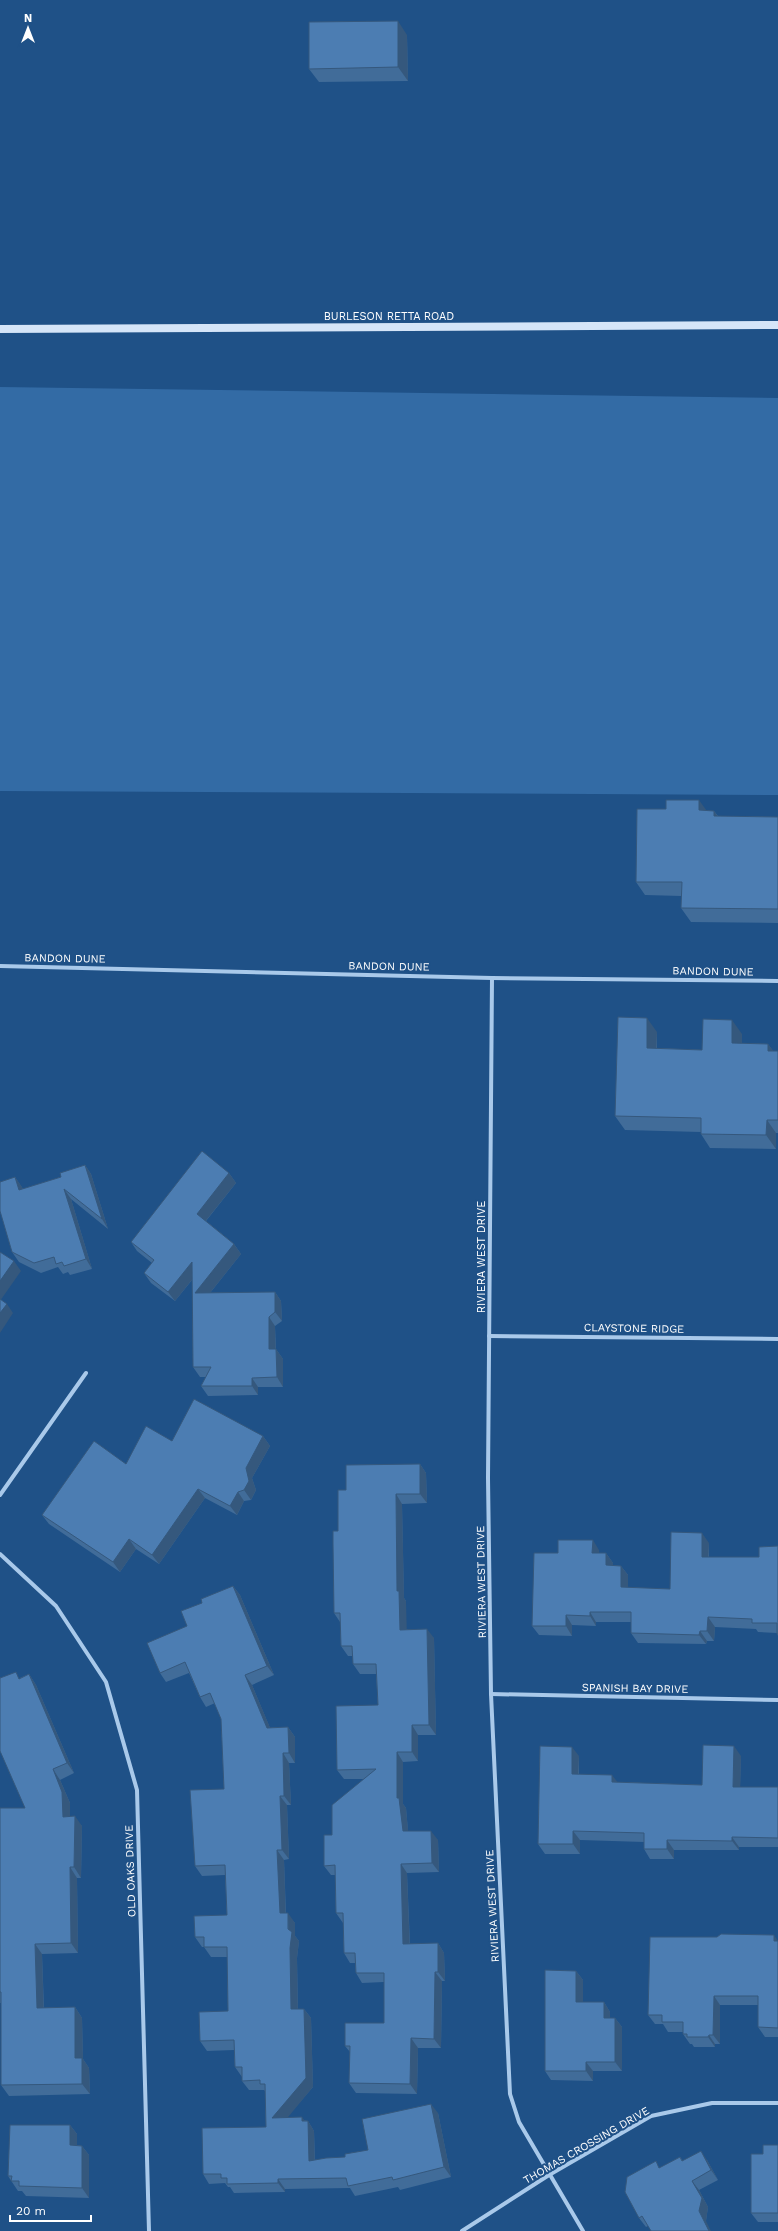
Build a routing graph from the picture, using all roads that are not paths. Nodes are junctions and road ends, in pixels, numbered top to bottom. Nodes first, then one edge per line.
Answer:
1 (778, 325) edge
2 (0, 329) edge
3 (0, 966) edge
4 (492, 978) junction
5 (778, 981) edge
6 (489, 1336) junction
7 (778, 1339) edge
8 (86, 1373) dead end
9 (0, 1495) edge
10 (0, 1554) edge
11 (492, 1694) junction
12 (778, 1700) edge
13 (778, 2103) edge
14 (550, 2175) junction
15 (149, 2231) edge
16 (462, 2231) edge
17 (583, 2231) edge

1 - 2 street, BURLESON RETTA ROAD
3 - 4 street, BANDON DUNE
4 - 5 street, BANDON DUNE
4 - 6 street, RIVIERA WEST DRIVE
6 - 7 street, CLAYSTONE RIDGE
6 - 11 street, RIVIERA WEST DRIVE
8 - 9 street
10 - 15 street, OLD OAKS DRIVE
11 - 12 street, SPANISH BAY DRIVE
11 - 14 street, RIVIERA WEST DRIVE
13 - 14 street, THOMAS CROSSING DRIVE
14 - 16 street, THOMAS CROSSING DRIVE
14 - 17 street, RIVIERA WEST DRIVE

